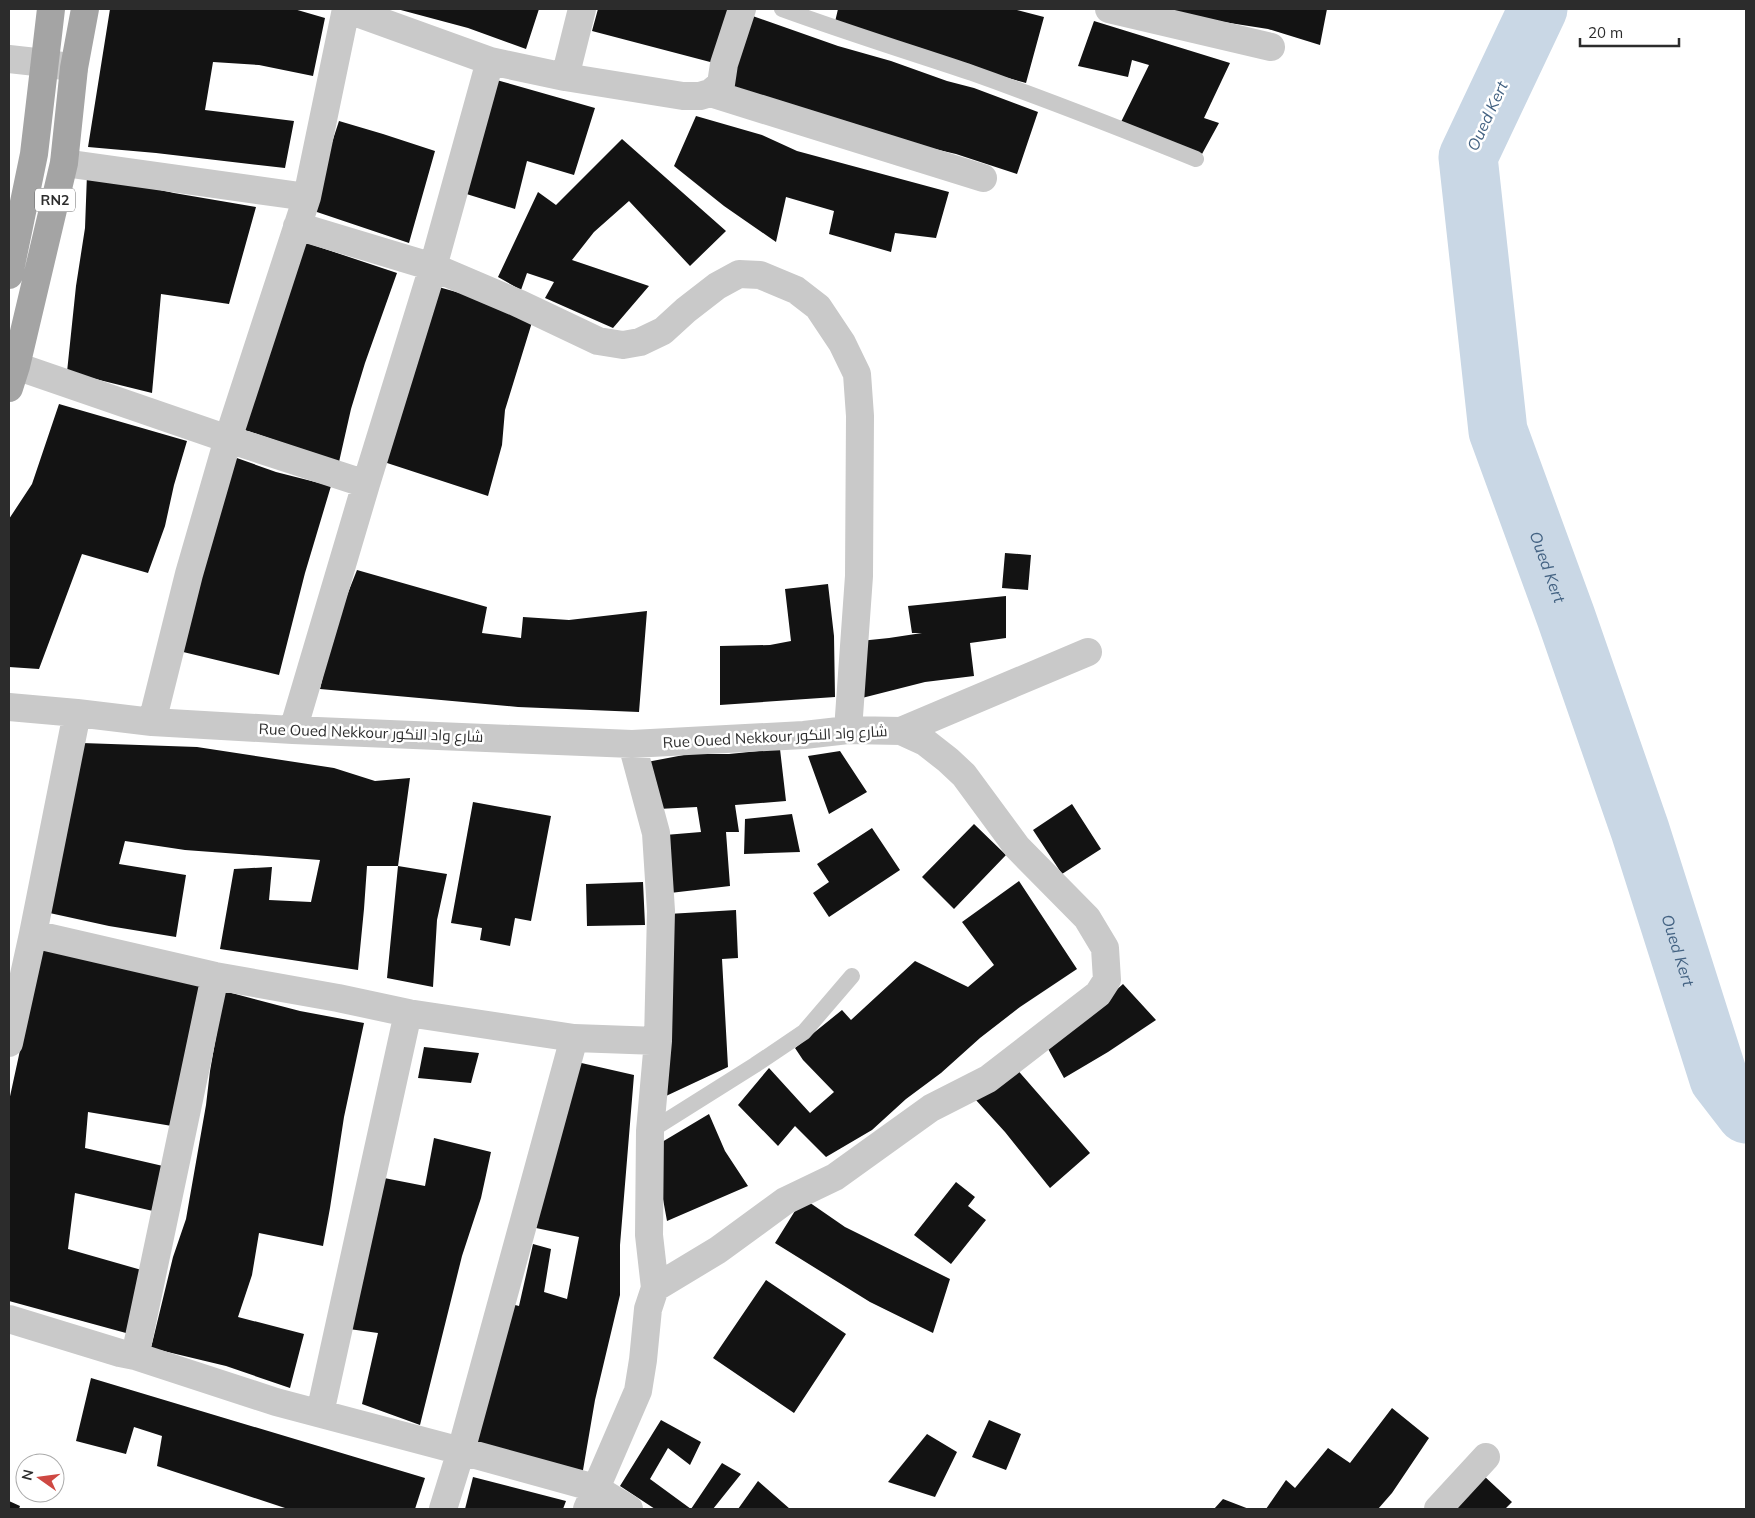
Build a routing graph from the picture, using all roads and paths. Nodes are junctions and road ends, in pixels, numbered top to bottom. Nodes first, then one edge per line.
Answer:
1 (51, 9) edge
2 (85, 9) edge
3 (346, 9) edge
4 (582, 9) edge
5 (742, 9) edge
6 (782, 9) edge
7 (1109, 9) edge
8 (1271, 47) dead end
9 (9, 59) edge
10 (490, 61) junction
11 (45, 63) junction
12 (74, 68) junction
13 (564, 77) junction
14 (710, 93) junction
15 (1196, 159) dead end
16 (64, 162) junction
17 (983, 178) dead end
18 (306, 198) junction
19 (297, 226) junction
20 (433, 268) junction
21 (9, 275) edge
22 (12, 377) edge
23 (228, 439) junction
24 (366, 484) junction
25 (1088, 652) dead end
26 (9, 707) edge
27 (77, 713) junction
28 (152, 722) junction
29 (293, 730) junction
30 (848, 730) junction
31 (901, 730) junction
32 (632, 744) junction
33 (33, 934) junction
34 (215, 976) junction
35 (852, 976) dead end
36 (408, 1013) junction
37 (574, 1038) junction
38 (658, 1041) junction
39 (9, 1044) edge
40 (650, 1131) junction
41 (655, 1288) junction
42 (9, 1319) edge
43 (135, 1356) junction
44 (320, 1413) junction
45 (461, 1451) junction
46 (1486, 1457) dead end
47 (591, 1499) edge
48 (443, 1509) edge
49 (629, 1509) edge
50 (1438, 1509) edge

1 - 11 main road, RN2
2 - 12 main road, RN2
3 - 10 street
3 - 18 street
4 - 13 street
5 - 14 street
6 - 15 lane
7 - 8 street
9 - 11 street
10 - 13 street
10 - 20 street
11 - 12 street
11 - 21 main road, RN2
12 - 16 main road, RN2
13 - 14 street
14 - 17 street
16 - 18 street
16 - 22 main road, RN2
18 - 19 street
19 - 20 street
19 - 23 street
20 - 24 street
20 - 30 street
22 - 23 street
23 - 24 street
23 - 28 street
24 - 29 street
25 - 31 street
26 - 27 street, Rue Oued Nekkour شارع واد النکور
27 - 28 street, Rue Oued Nekkour شارع واد النکور
27 - 33 street
28 - 29 street, Rue Oued Nekkour شارع واد النکور
29 - 32 street, Rue Oued Nekkour شارع واد النکور
30 - 31 street, Rue Oued Nekkour شارع واد النکور
30 - 32 street, Rue Oued Nekkour شارع واد النکور
31 - 41 street, Rue Oued Nekkour شارع واد النکور
32 - 38 street
33 - 34 street
33 - 39 street
34 - 36 street
34 - 43 street
35 - 40 lane
36 - 37 street
36 - 44 street
37 - 38 street
37 - 45 street
38 - 40 street
40 - 41 street
41 - 47 street
42 - 43 street
43 - 44 street
44 - 45 street
45 - 47 street
45 - 48 street
46 - 50 street
47 - 49 street

